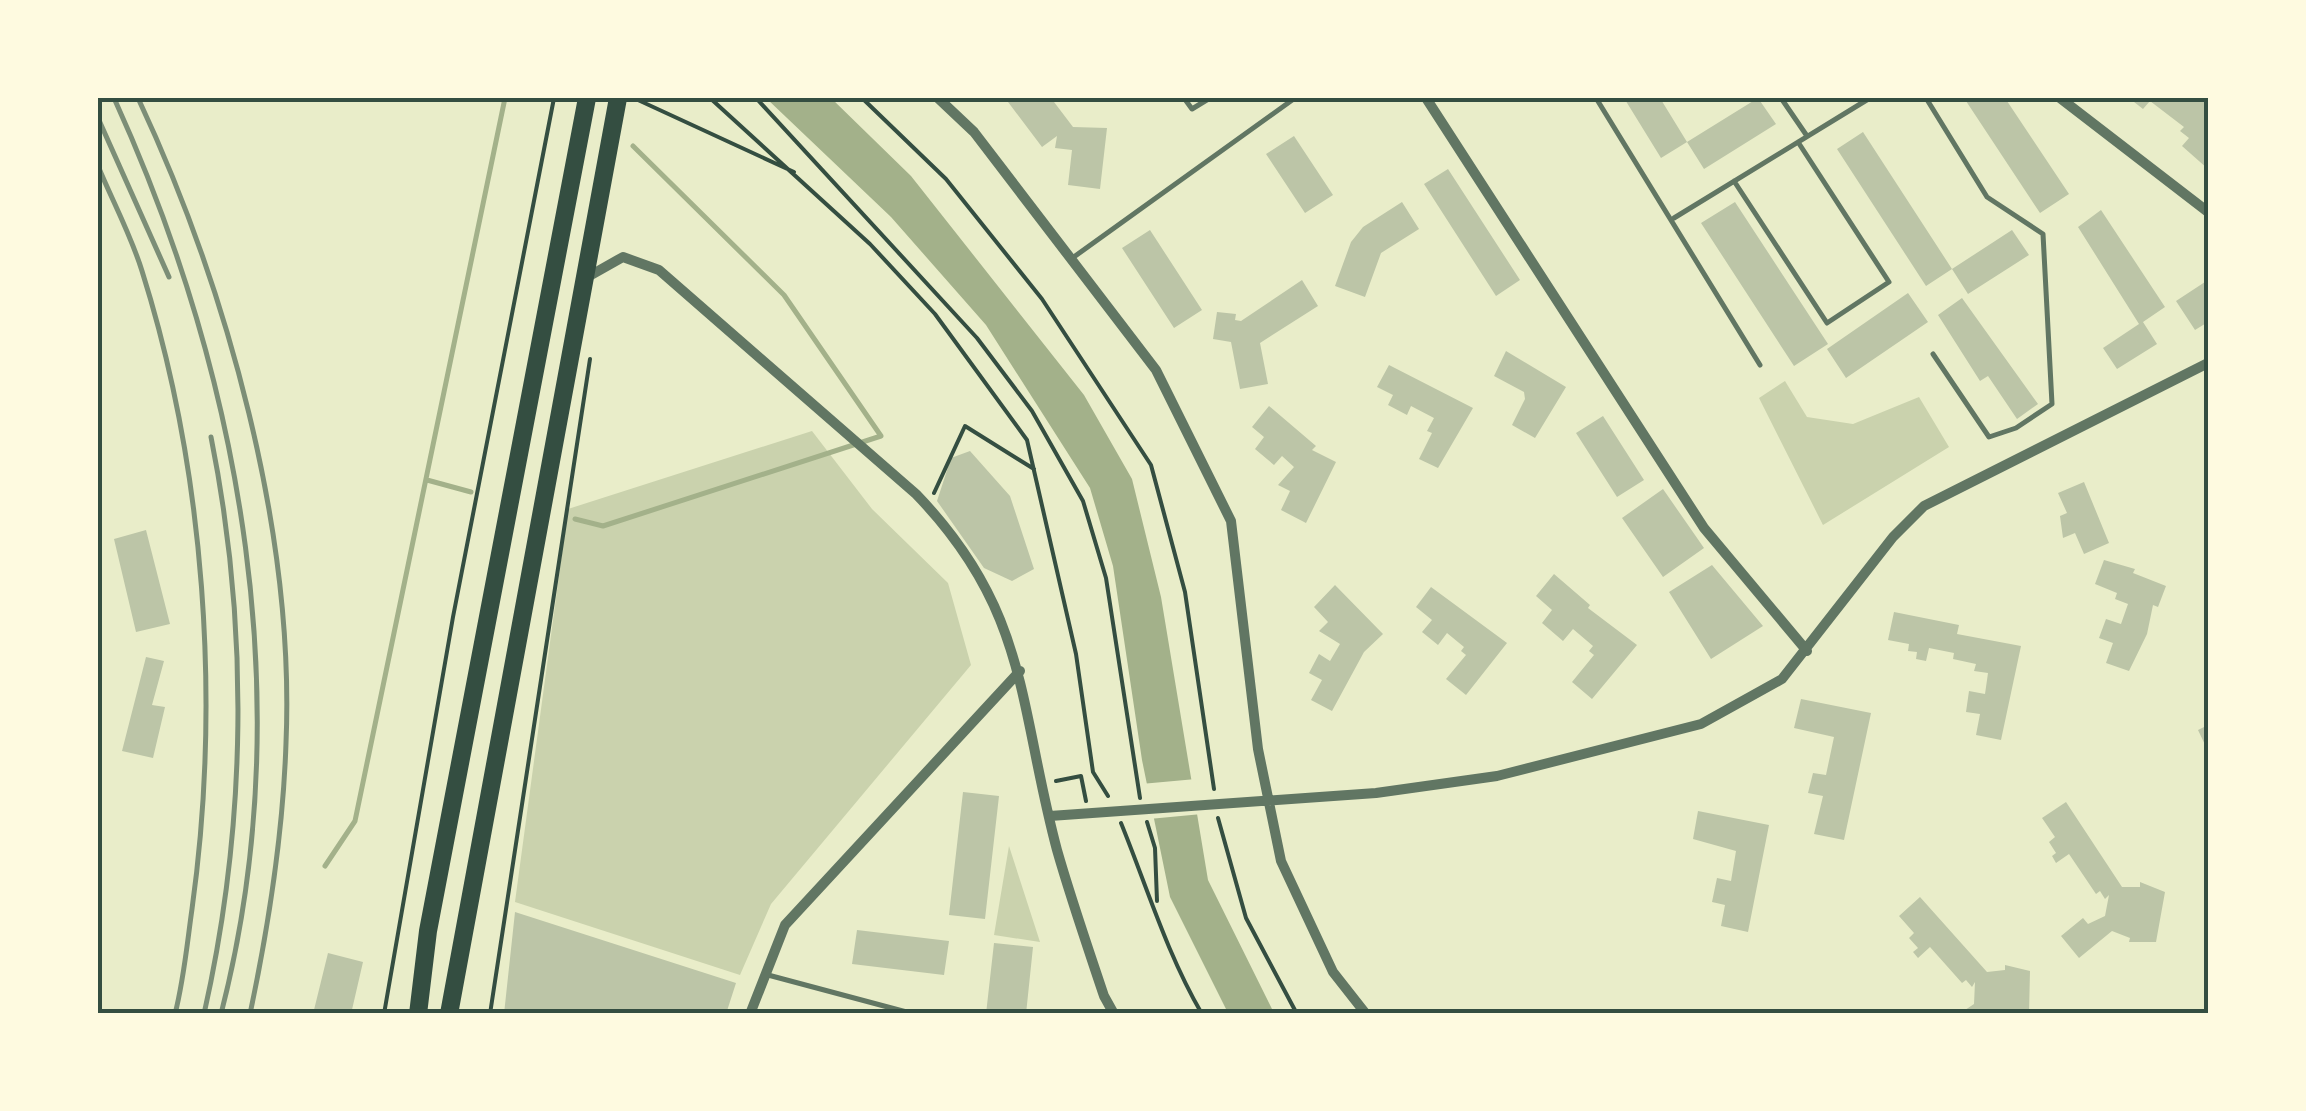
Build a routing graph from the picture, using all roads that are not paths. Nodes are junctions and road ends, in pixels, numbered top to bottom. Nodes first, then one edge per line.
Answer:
1 (587, 98) edge
2 (618, 98) edge
3 (938, 98) edge
4 (1184, 98) edge
5 (1210, 98) edge
6 (1295, 98) edge
7 (1426, 98) edge
8 (1596, 98) edge
9 (1781, 98) edge
10 (1870, 98) edge
11 (1926, 98) edge
12 (2060, 98) edge
13 (1807, 136) junction
14 (1798, 142) junction
15 (1734, 181) junction
16 (2208, 212) edge
17 (1674, 218) junction
18 (1071, 260) junction
19 (584, 280) junction
20 (1933, 354) dead end
21 (2208, 363) edge
22 (1760, 365) dead end
23 (1807, 651) junction
24 (1020, 670) junction
25 (1269, 799) junction
26 (1050, 816) junction
27 (464, 928) junction
28 (428, 931) junction
29 (766, 974) junction
30 (406, 1014) edge
31 (418, 1014) edge
32 (448, 1014) edge
33 (459, 1014) edge
34 (750, 1014) edge
35 (914, 1014) edge
36 (1114, 1014) edge
37 (1366, 1014) edge

1 - 28 main road
2 - 19 main road
3 - 18 street
4 - 5 lane
6 - 18 lane
7 - 23 street
8 - 17 lane
9 - 13 lane
10 - 13 lane
11 - 20 lane
12 - 16 street
13 - 14 lane
14 - 15 lane
14 - 15 lane
15 - 17 lane
17 - 22 lane
18 - 25 street
19 - 24 street
19 - 27 main road
21 - 23 street
23 - 25 street
24 - 26 street
24 - 29 street
25 - 26 street
25 - 37 street
26 - 36 street
27 - 32 main road
27 - 33 main road
28 - 30 main road
28 - 31 main road
29 - 34 street
29 - 35 lane

